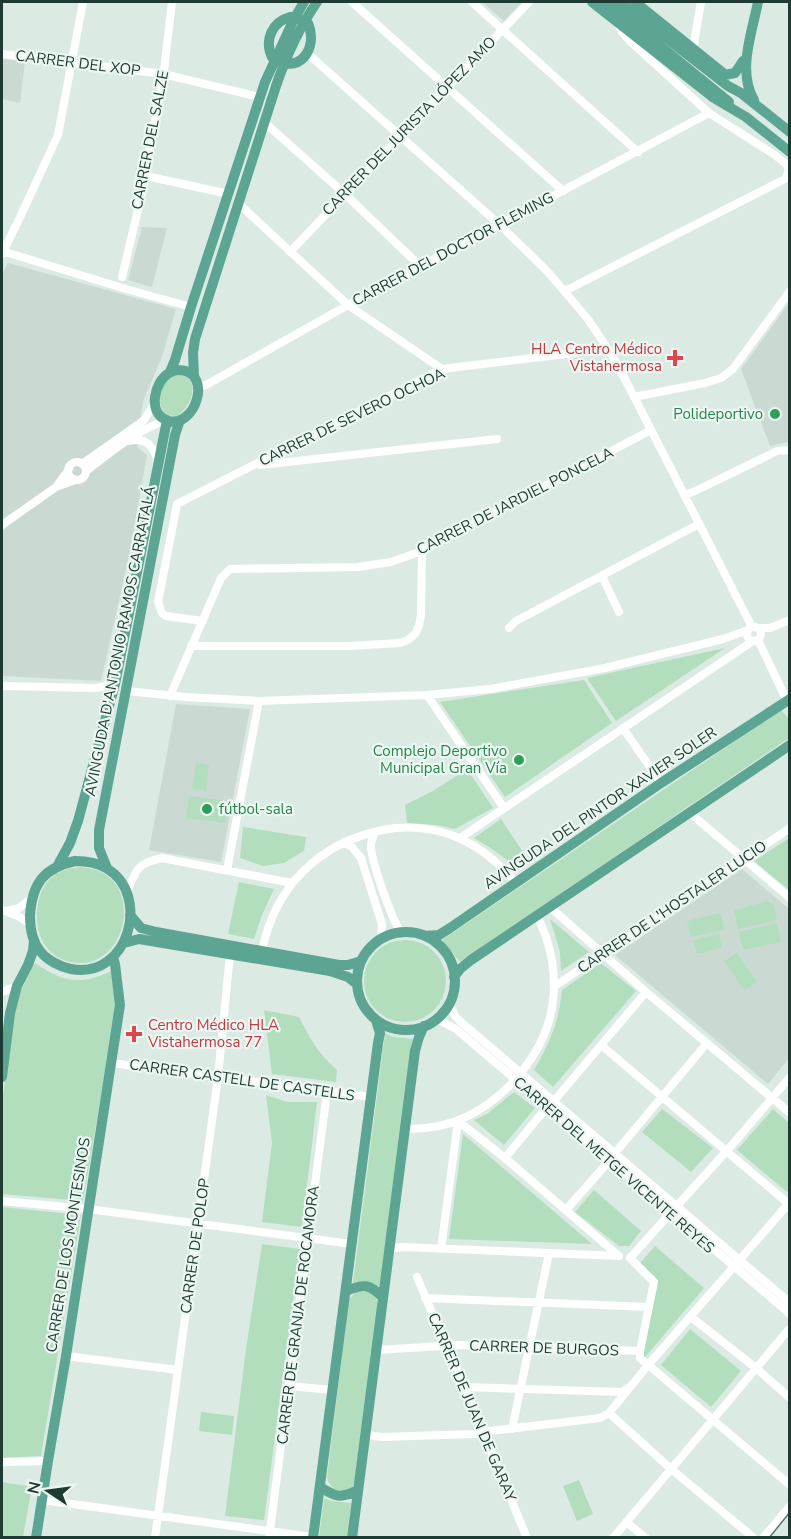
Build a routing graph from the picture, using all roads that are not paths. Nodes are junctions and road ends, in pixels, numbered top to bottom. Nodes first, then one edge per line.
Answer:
1 (83, 2) edge
2 (172, 2) edge
3 (304, 2) edge
4 (317, 2) edge
5 (352, 2) edge
6 (472, 2) edge
7 (529, 2) edge
8 (592, 2) edge
9 (606, 2) edge
10 (620, 2) edge
11 (701, 2) edge
12 (758, 2) edge
13 (638, 3) edge
14 (300, 19) junction
15 (617, 22) junction
16 (697, 22) junction
17 (502, 28) junction
18 (677, 36) junction
19 (748, 48) junction
20 (694, 50) junction
21 (2, 54) edge
22 (308, 54) junction
23 (743, 61) junction
24 (280, 62) junction
25 (72, 63) junction
26 (163, 74) junction
27 (725, 75) junction
28 (448, 87) junction
29 (741, 93) junction
30 (260, 96) junction
31 (760, 108) junction
32 (710, 113) junction
33 (746, 117) junction
34 (264, 122) junction
35 (789, 132) edge
36 (400, 137) junction
37 (638, 152) junction
38 (789, 152) edge
39 (146, 176) junction
40 (563, 191) junction
41 (229, 194) junction
42 (345, 195) junction
43 (238, 203) junction
44 (500, 225) junction
45 (2, 252) edge
46 (290, 252) junction
47 (420, 266) junction
48 (122, 277) junction
49 (107, 283) junction
50 (132, 290) junction
51 (565, 291) junction
52 (789, 291) edge
53 (348, 305) junction
54 (191, 307) junction
55 (608, 349) junction
56 (442, 369) junction
57 (170, 372) junction
58 (196, 381) junction
59 (634, 397) junction
60 (155, 402) junction
61 (166, 420) junction
62 (180, 420) junction
63 (651, 430) junction
64 (497, 439) dead end
65 (126, 441) junction
66 (789, 450) edge
67 (158, 462) junction
68 (253, 466) junction
69 (84, 467) junction
70 (69, 468) junction
71 (76, 480) junction
72 (56, 487) junction
73 (684, 495) junction
74 (177, 504) joint
75 (699, 524) junction
76 (2, 525) edge
77 (422, 551) junction
78 (602, 576) junction
79 (619, 612) dead end
80 (789, 620) edge
81 (202, 621) junction
82 (509, 628) dead end
83 (753, 634) junction
84 (723, 639) junction
85 (191, 646) junction
86 (730, 656) junction
87 (115, 684) junction
88 (2, 686) edge
89 (126, 691) junction
90 (427, 695) junction
91 (170, 696) junction
92 (259, 701) junction
93 (789, 701) edge
94 (623, 728) junction
95 (789, 745) edge
96 (661, 783) junction
97 (504, 808) junction
98 (690, 813) junction
99 (789, 828) edge
100 (375, 832) junction
101 (460, 838) junction
102 (344, 842) junction
103 (744, 860) junction
104 (58, 865) junction
105 (107, 868) junction
106 (227, 870) junction
107 (292, 883) junction
108 (516, 883) junction
109 (127, 892) junction
110 (32, 898) junction
111 (789, 898) edge
112 (550, 907) junction
113 (4, 911) edge
114 (130, 915) junction
115 (537, 916) junction
116 (30, 924) junction
117 (401, 932) junction
118 (425, 936) junction
119 (381, 939) junction
120 (34, 940) junction
121 (124, 943) junction
122 (262, 951) junction
123 (230, 954) junction
124 (603, 954) junction
125 (113, 957) junction
126 (361, 962) junction
127 (454, 977) junction
128 (357, 984) junction
129 (17, 986) junction
130 (555, 986) junction
131 (2, 992) edge
132 (646, 992) junction
133 (449, 1003) junction
134 (437, 1018) junction
135 (376, 1020) junction
136 (424, 1026) junction
137 (707, 1043) junction
138 (601, 1045) junction
139 (112, 1063) junction
140 (2, 1077) edge
141 (218, 1077) junction
142 (518, 1077) junction
143 (789, 1077) edge
144 (327, 1092) junction
145 (371, 1097) junction
146 (663, 1098) junction
147 (772, 1098) junction
148 (550, 1104) junction
149 (789, 1113) edge
150 (458, 1121) junction
151 (405, 1129) junction
152 (726, 1151) junction
153 (615, 1154) junction
154 (506, 1158) junction
155 (609, 1161) junction
156 (2, 1201) edge
157 (789, 1204) edge
158 (88, 1209) junction
159 (674, 1209) junction
160 (566, 1210) junction
161 (198, 1224) junction
162 (308, 1238) junction
163 (352, 1244) junction
164 (441, 1249) junction
165 (389, 1250) junction
166 (549, 1253) junction
167 (619, 1256) junction
168 (630, 1258) junction
169 (739, 1259) junction
170 (733, 1267) junction
171 (417, 1277) dead end
172 (346, 1291) junction
173 (383, 1298) junction
174 (425, 1298) junction
175 (539, 1303) junction
176 (789, 1303) edge
177 (649, 1307) junction
178 (789, 1314) edge
179 (691, 1317) junction
180 (789, 1328) edge
181 (446, 1346) junction
182 (529, 1347) junction
183 (376, 1350) junction
184 (640, 1351) junction
185 (66, 1356) junction
186 (649, 1365) junction
187 (756, 1368) junction
188 (178, 1370) junction
189 (289, 1386) junction
190 (464, 1387) junction
191 (630, 1387) junction
192 (520, 1389) junction
193 (332, 1390) junction
194 (789, 1398) edge
195 (609, 1413) junction
196 (713, 1420) junction
197 (512, 1429) junction
198 (483, 1432) junction
199 (365, 1433) junction
200 (48, 1461) junction
201 (2, 1462) edge
202 (670, 1468) junction
203 (789, 1485) edge
204 (320, 1487) junction
205 (358, 1490) junction
206 (43, 1500) junction
207 (789, 1506) edge
208 (158, 1517) junction
209 (626, 1521) junction
210 (269, 1534) edge
211 (313, 1537) edge
212 (36, 1538) edge
213 (155, 1538) edge
214 (352, 1538) edge
215 (527, 1538) edge
216 (613, 1538) edge
217 (646, 1538) edge
218 (754, 1538) edge
219 (763, 1538) edge

1 - 25 street
2 - 26 street, CARRER DEL SALZE
3 - 14 main road
4 - 14 main road
5 - 28 street
6 - 17 street
7 - 17 street, CARRER DEL JURISTA LÓPEZ AMO
8 - 15 main road
9 - 33 main road
10 - 29 main road
11 - 16 street
12 - 19 main road
13 - 18 main road
14 - 22 main road
14 - 24 main road
14 - 24 main road
15 - 32 street
15 - 33 main road
16 - 18 street
16 - 20 street
17 - 28 street, CARRER DEL JURISTA LÓPEZ AMO
17 - 37 street
18 - 20 main road
19 - 23 main road
19 - 31 main road
20 - 27 main road
21 - 25 street, CARRER DEL XOP
22 - 24 main road
22 - 36 street
23 - 27 main road
23 - 29 main road
24 - 30 main road
24 - 34 main road
25 - 26 street, CARRER DEL XOP
25 - 45 street
26 - 30 street, CARRER DEL XOP
26 - 39 street, CARRER DEL SALZE
27 - 29 main road
28 - 36 street, CARRER DEL JURISTA LÓPEZ AMO
28 - 40 street
29 - 31 main road
29 - 33 main road
30 - 41 main road
31 - 35 main road
32 - 37 street, CARRER DEL DOCTOR FLEMING
32 - 51 street
33 - 38 main road
34 - 42 street
34 - 43 main road
36 - 42 street, CARRER DEL JURISTA LÓPEZ AMO
36 - 44 street
37 - 40 street, CARRER DEL DOCTOR FLEMING
39 - 41 street
39 - 48 street, CARRER DEL SALZE
40 - 44 street, CARRER DEL DOCTOR FLEMING
41 - 54 main road
42 - 46 street, CARRER DEL JURISTA LÓPEZ AMO
42 - 47 street
43 - 46 street
43 - 58 main road
44 - 47 street, CARRER DEL DOCTOR FLEMING
44 - 51 street
45 - 49 street
46 - 53 street
47 - 53 street, CARRER DEL DOCTOR FLEMING
48 - 49 street
48 - 50 street
49 - 50 street
50 - 54 street
51 - 55 street
52 - 59 street
53 - 56 street
53 - 58 street, CARRER DEL DOCTOR FLEMING
54 - 57 main road
55 - 56 street, CARRER DE SEVERO OCHOA
55 - 59 street
56 - 68 street, CARRER DE SEVERO OCHOA
57 - 58 main road
57 - 60 main road
58 - 62 main road
59 - 63 street
60 - 61 main road
60 - 69 street
61 - 62 main road
61 - 65 street
61 - 67 main road, AVINGUDA D'ANTONIO RAMOS CARRATALÁ
62 - 89 main road, AVINGUDA D'ANTONIO RAMOS CARRATALÁ
63 - 73 street
63 - 77 street, CARRER DE JARDIEL PONCELA
64 - 68 street
65 - 67 street
65 - 69 street
66 - 73 street
67 - 87 main road, AVINGUDA D'ANTONIO RAMOS CARRATALÁ
68 - 74 street, CARRER DE SEVERO OCHOA
69 - 70 street
69 - 71 street
70 - 71 street
70 - 72 street
71 - 72 street
72 - 76 street
73 - 75 street
74 - 81 street, AVINGUDA D'ANTONIO RAMOS CARRATALÁ
75 - 78 street
75 - 83 street
77 - 81 street, CARRER DE JARDIEL PONCELA
77 - 85 street
78 - 79 street
78 - 82 street
80 - 83 street
81 - 85 street, CARRER DE JARDIEL PONCELA
83 - 84 street
83 - 86 street
83 - 93 street
84 - 86 street
84 - 90 street
85 - 91 street, CARRER DE JARDIEL PONCELA
86 - 94 street
87 - 88 street
87 - 104 main road, AVINGUDA D'ANTONIO RAMOS CARRATALÁ
89 - 91 street
89 - 105 main road, AVINGUDA D'ANTONIO RAMOS CARRATALÁ
90 - 92 street
90 - 97 street
91 - 92 street
92 - 106 street
93 - 96 main road, AVINGUDA DEL PINTOR XAVIER SOLER
94 - 96 street
94 - 97 street
95 - 98 main road
96 - 108 main road, AVINGUDA DEL PINTOR XAVIER SOLER
97 - 101 street
98 - 103 street
98 - 112 main road
99 - 103 street, CARRER DE L'HOSTALER LUCIO
100 - 101 street
100 - 102 street
100 - 117 street
101 - 108 street
102 - 107 street
102 - 119 street
103 - 111 street
103 - 124 street, CARRER DE L'HOSTALER LUCIO
104 - 105 main road
104 - 110 main road
105 - 109 main road
106 - 107 street
106 - 109 street
107 - 122 street
108 - 118 main road, AVINGUDA DEL PINTOR XAVIER SOLER
109 - 114 main road
110 - 113 street
110 - 116 main road
112 - 115 main road
112 - 124 street
113 - 116 street
114 - 121 main road
114 - 122 main road
115 - 127 main road
115 - 130 street
116 - 120 main road
117 - 118 main road
117 - 119 main road
118 - 127 main road
119 - 126 main road
120 - 125 main road
120 - 129 main road
121 - 123 main road
121 - 125 main road
122 - 126 main road
123 - 128 main road
123 - 141 street, CARRER DE POLOP
124 - 130 street, CARRER DE L'HOSTALER LUCIO
124 - 132 street
125 - 139 main road, CARRER DE LOS MONTESINOS
126 - 128 main road
127 - 133 main road
128 - 135 main road
129 - 131 street
129 - 140 main road
130 - 142 street
132 - 137 street
132 - 138 street
133 - 134 main road
133 - 142 street, CARRER DEL METGE VICENTE REYES
134 - 136 main road
134 - 142 street, CARRER DEL METGE VICENTE REYES
135 - 136 main road
135 - 145 main road
136 - 151 main road
137 - 146 street
137 - 147 street
138 - 146 street
138 - 148 street
139 - 141 street, CARRER CASTELL DE CASTELLS
139 - 158 main road, CARRER DE LOS MONTESINOS
141 - 144 street, CARRER CASTELL DE CASTELLS
141 - 161 street, CARRER DE POLOP
142 - 148 street, CARRER DEL METGE VICENTE REYES
142 - 150 street
143 - 147 street
144 - 145 street, CARRER CASTELL DE CASTELLS
144 - 162 street, CARRER DE GRANJA DE ROCAMORA
145 - 163 main road
146 - 152 street
146 - 153 street
147 - 149 street
147 - 152 street
148 - 153 street, CARRER DEL METGE VICENTE REYES
148 - 154 street
148 - 155 street, CARRER DEL METGE VICENTE REYES
150 - 151 street
150 - 154 street
150 - 164 street
151 - 165 main road
152 - 157 street
152 - 159 street
153 - 159 street, CARRER DEL METGE VICENTE REYES
154 - 160 street
155 - 159 street, CARRER DEL METGE VICENTE REYES
155 - 160 street
156 - 158 street
157 - 169 street
158 - 161 street
158 - 185 main road, CARRER DE LOS MONTESINOS
159 - 168 street
159 - 169 street, CARRER DEL METGE VICENTE REYES
159 - 170 street, CARRER DEL METGE VICENTE REYES
160 - 167 street
161 - 162 street
161 - 188 street, CARRER DE POLOP
162 - 163 street
162 - 189 street, CARRER DE GRANJA DE ROCAMORA
163 - 172 main road
164 - 165 street
164 - 166 street
165 - 173 main road
166 - 167 street
166 - 175 street
167 - 168 street
168 - 177 street
169 - 170 street
169 - 176 street, CARRER DEL METGE VICENTE REYES
170 - 178 street, CARRER DEL METGE VICENTE REYES
170 - 179 street
171 - 174 street, CARRER DE JUAN DE GARAY
172 - 173 main road
172 - 193 main road
173 - 183 main road
174 - 175 street
174 - 181 street, CARRER DE JUAN DE GARAY
175 - 177 street
175 - 182 street
177 - 184 street
179 - 186 street
179 - 187 street
180 - 187 street
181 - 182 street, CARRER DE BURGOS
181 - 183 street, CARRER DE BURGOS
181 - 190 street, CARRER DE JUAN DE GARAY
182 - 184 street, CARRER DE BURGOS
182 - 192 street
183 - 199 main road
184 - 186 street
185 - 188 street
185 - 200 main road, CARRER DE LOS MONTESINOS
186 - 191 street
186 - 196 street
187 - 194 street
187 - 196 street
188 - 208 street, CARRER DE POLOP
189 - 193 street
189 - 210 street, CARRER DE GRANJA DE ROCAMORA
190 - 192 street
190 - 198 street, CARRER DE JUAN DE GARAY
191 - 192 street
191 - 195 street
192 - 197 street
193 - 204 main road
195 - 197 street
195 - 202 street
196 - 202 street
196 - 203 street
197 - 198 street
198 - 199 street
198 - 215 street, CARRER DE JUAN DE GARAY
199 - 205 main road
200 - 201 street
200 - 206 main road, CARRER DE LOS MONTESINOS
202 - 209 street
202 - 218 street
204 - 205 main road
204 - 211 main road
205 - 214 main road
206 - 208 street
206 - 212 main road, CARRER DE LOS MONTESINOS
207 - 219 street
208 - 210 street
208 - 213 street, CARRER DE POLOP
209 - 216 street
209 - 217 street
210 - 211 street

